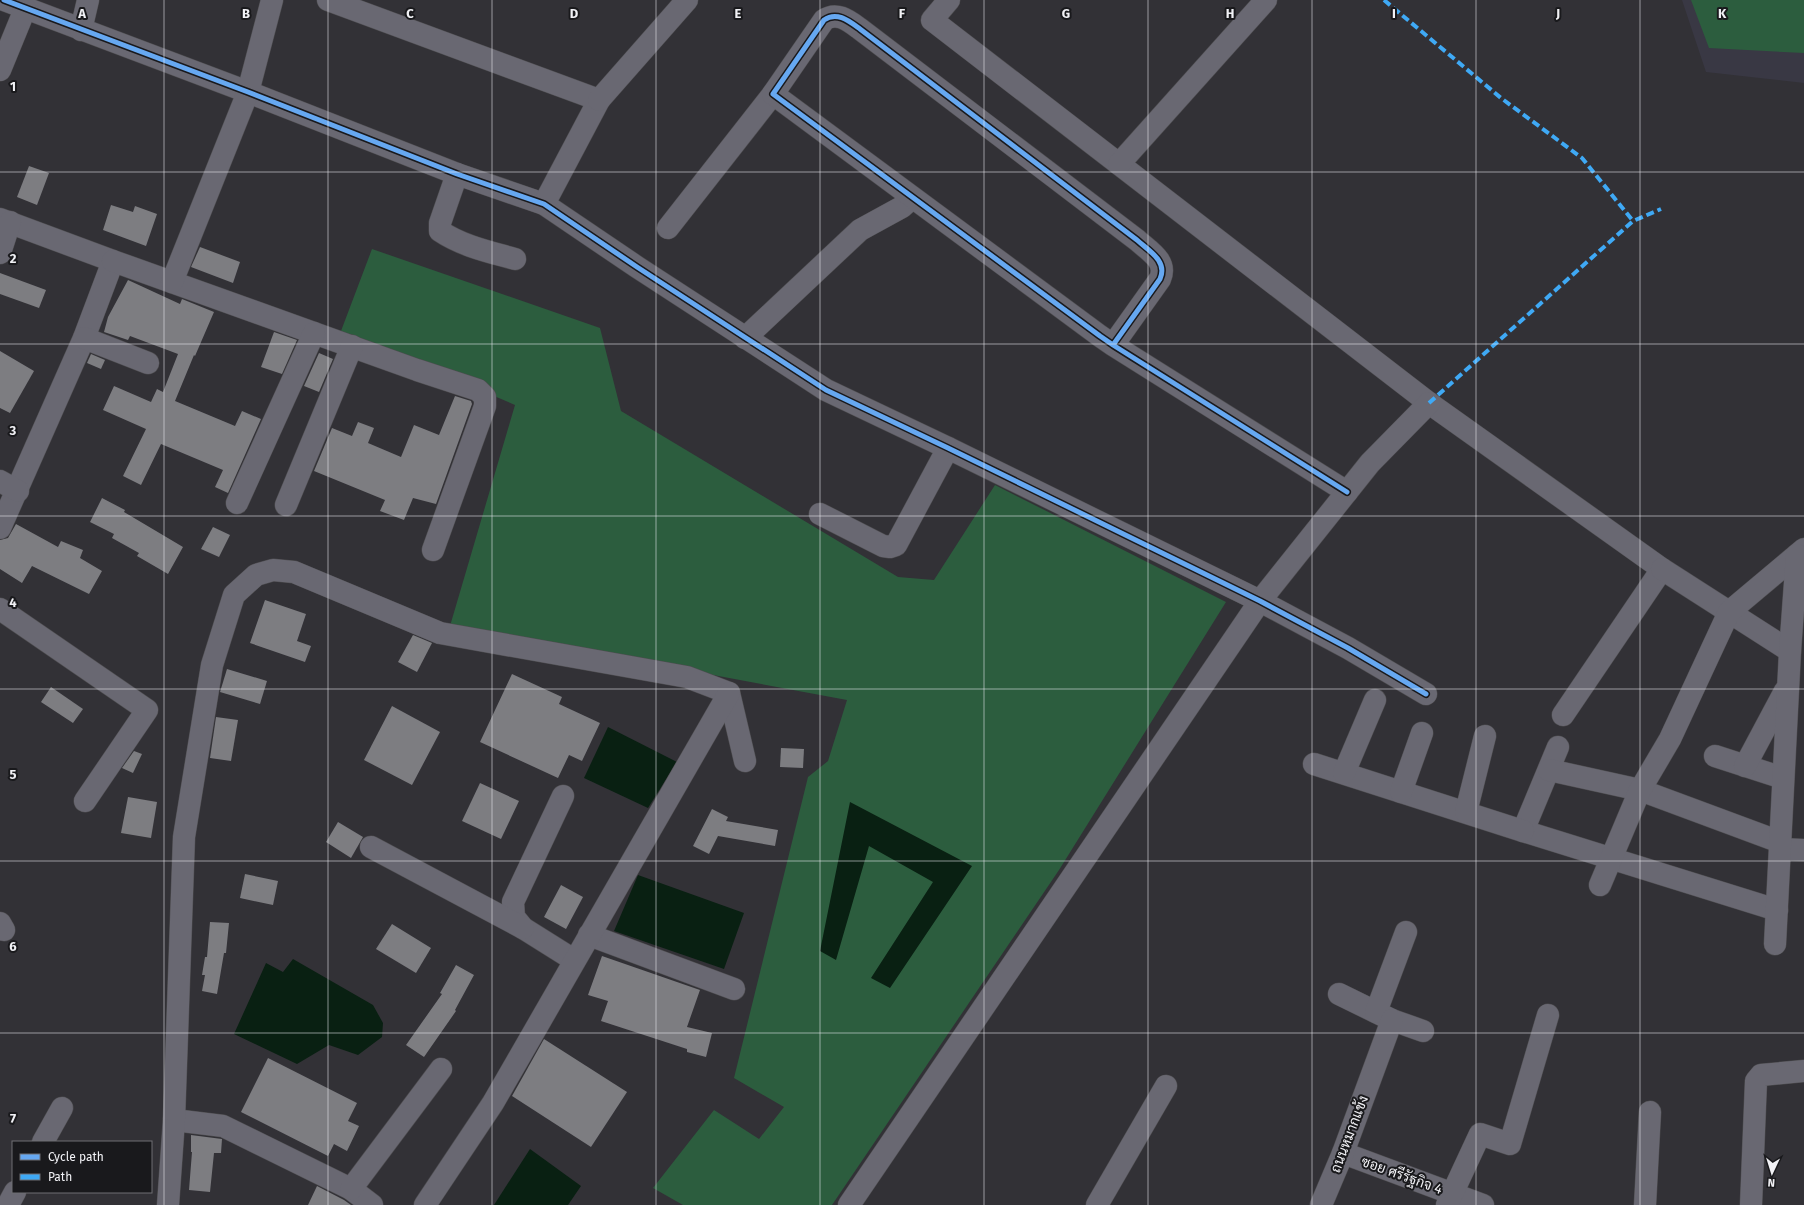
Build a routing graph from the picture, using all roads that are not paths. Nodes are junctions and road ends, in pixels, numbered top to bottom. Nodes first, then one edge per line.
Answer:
1 (4, 0) edge
2 (88, 0) edge
3 (272, 0) edge
4 (328, 0) edge
5 (949, 0) edge
6 (1266, 0) edge
7 (683, 1) edge
8 (25, 9) junction
9 (81, 30) junction
10 (0, 70) edge
11 (248, 92) junction
12 (773, 94) junction
13 (599, 100) junction
14 (1119, 164) junction
15 (457, 174) junction
16 (912, 198) junction
17 (544, 204) junction
18 (5, 221) edge
19 (668, 228) dead end
20 (0, 253) edge
21 (515, 260) dead end
22 (113, 261) junction
23 (172, 282) junction
24 (314, 333) junction
25 (84, 338) junction
26 (746, 338) junction
27 (1113, 345) junction
28 (352, 346) junction
29 (148, 363) dead end
30 (1429, 403) junction
31 (948, 448) junction
32 (9, 486) edge
33 (1347, 492) junction
34 (237, 503) dead end
35 (286, 505) dead end
36 (820, 514) dead end
37 (0, 528) edge
38 (433, 550) dead end
39 (1800, 552) edge
40 (1662, 569) junction
41 (1260, 601) junction
42 (1799, 602) edge
43 (0, 609) edge
44 (1729, 612) junction
45 (1793, 668) edge
46 (729, 693) junction
47 (1426, 694) dead end
48 (1375, 700) dead end
49 (1563, 715) dead end
50 (1422, 733) dead end
51 (1795, 735) edge
52 (1485, 736) dead end
53 (1558, 747) dead end
54 (1715, 756) dead end
55 (745, 760) dead end
56 (1314, 764) dead end
57 (1745, 766) junction
58 (1549, 770) junction
59 (1344, 774) junction
60 (1783, 778) junction
61 (1640, 790) junction
62 (1401, 792) junction
63 (563, 796) dead end
64 (85, 801) dead end
65 (1466, 812) junction
66 (1523, 831) junction
67 (1780, 846) junction
68 (371, 847) dead end
69 (1804, 850) edge
70 (1611, 858) junction
71 (1600, 886) dead end
72 (1776, 910) junction
73 (523, 928) junction
74 (1406, 932) dead end
75 (589, 935) junction
76 (1775, 944) dead end
77 (574, 960) junction
78 (734, 989) dead end
79 (1339, 994) dead end
80 (1548, 1015) dead end
81 (1384, 1016) junction
82 (1423, 1030) dead end
83 (441, 1069) dead end
84 (1804, 1071) edge
85 (1166, 1086) dead end
86 (62, 1108) dead end
87 (1650, 1112) dead end
88 (174, 1120) junction
89 (44, 1141) edge
90 (1343, 1154) junction
91 (351, 1189) junction
92 (14, 1193) edge
93 (1449, 1199) edge
94 (8, 1205) edge
95 (168, 1205) edge
96 (372, 1205) edge
97 (425, 1205) edge
98 (849, 1205) edge
99 (1097, 1205) edge
100 (1321, 1205) edge
101 (1483, 1205) edge
102 (1645, 1205) edge
103 (1751, 1205) edge

1 - 8 street
2 - 9 street
3 - 11 street
4 - 13 street
5 - 14 street
6 - 14 street
7 - 13 street
8 - 9 street
8 - 10 street
9 - 11 street
11 - 15 street
11 - 23 street
12 - 16 street
12 - 19 street
12 - 27 street
13 - 17 street
14 - 30 street
15 - 17 street
15 - 21 street
16 - 26 street
16 - 27 street
17 - 26 street
18 - 20 street
18 - 22 street
22 - 23 street
22 - 25 street
23 - 24 street
24 - 28 street
24 - 34 street
25 - 29 street
25 - 32 street
26 - 31 street
27 - 33 street
28 - 35 street
28 - 38 street
30 - 33 street
30 - 40 street
31 - 36 street
31 - 41 street
32 - 37 street
33 - 41 street
39 - 42 street
39 - 44 street
40 - 44 street
40 - 49 street
41 - 47 street
41 - 98 street
42 - 45 street
43 - 64 street
44 - 45 street
44 - 61 street
45 - 51 street
45 - 57 street
46 - 55 street
46 - 75 street
46 - 88 street
48 - 59 street
50 - 62 street
51 - 60 street
52 - 65 street
53 - 58 street
54 - 57 street
56 - 59 street
57 - 60 street
58 - 61 street
58 - 66 street
59 - 62 street
60 - 67 street
61 - 67 street
61 - 70 street
62 - 65 street
63 - 73 street
65 - 66 street
66 - 70 street
67 - 69 street
67 - 72 street
68 - 73 street
70 - 71 street
70 - 72 street
72 - 76 street
73 - 77 street
74 - 81 street, ถนนหมากแข้ง
75 - 77 street
75 - 78 street
77 - 97 street
79 - 81 street
80 - 93 street
81 - 82 street
81 - 90 street, ถนนหมากแข้ง
83 - 91 street
84 - 103 street
85 - 99 street
86 - 89 street
87 - 102 street
88 - 91 street
88 - 95 street
90 - 93 street, ซอย ศรีรัฐกิจ 4
90 - 100 street, ถนนหมากแข้ง
91 - 96 street
92 - 94 street
93 - 101 street, ซอย ศรีรัฐกิจ 4

